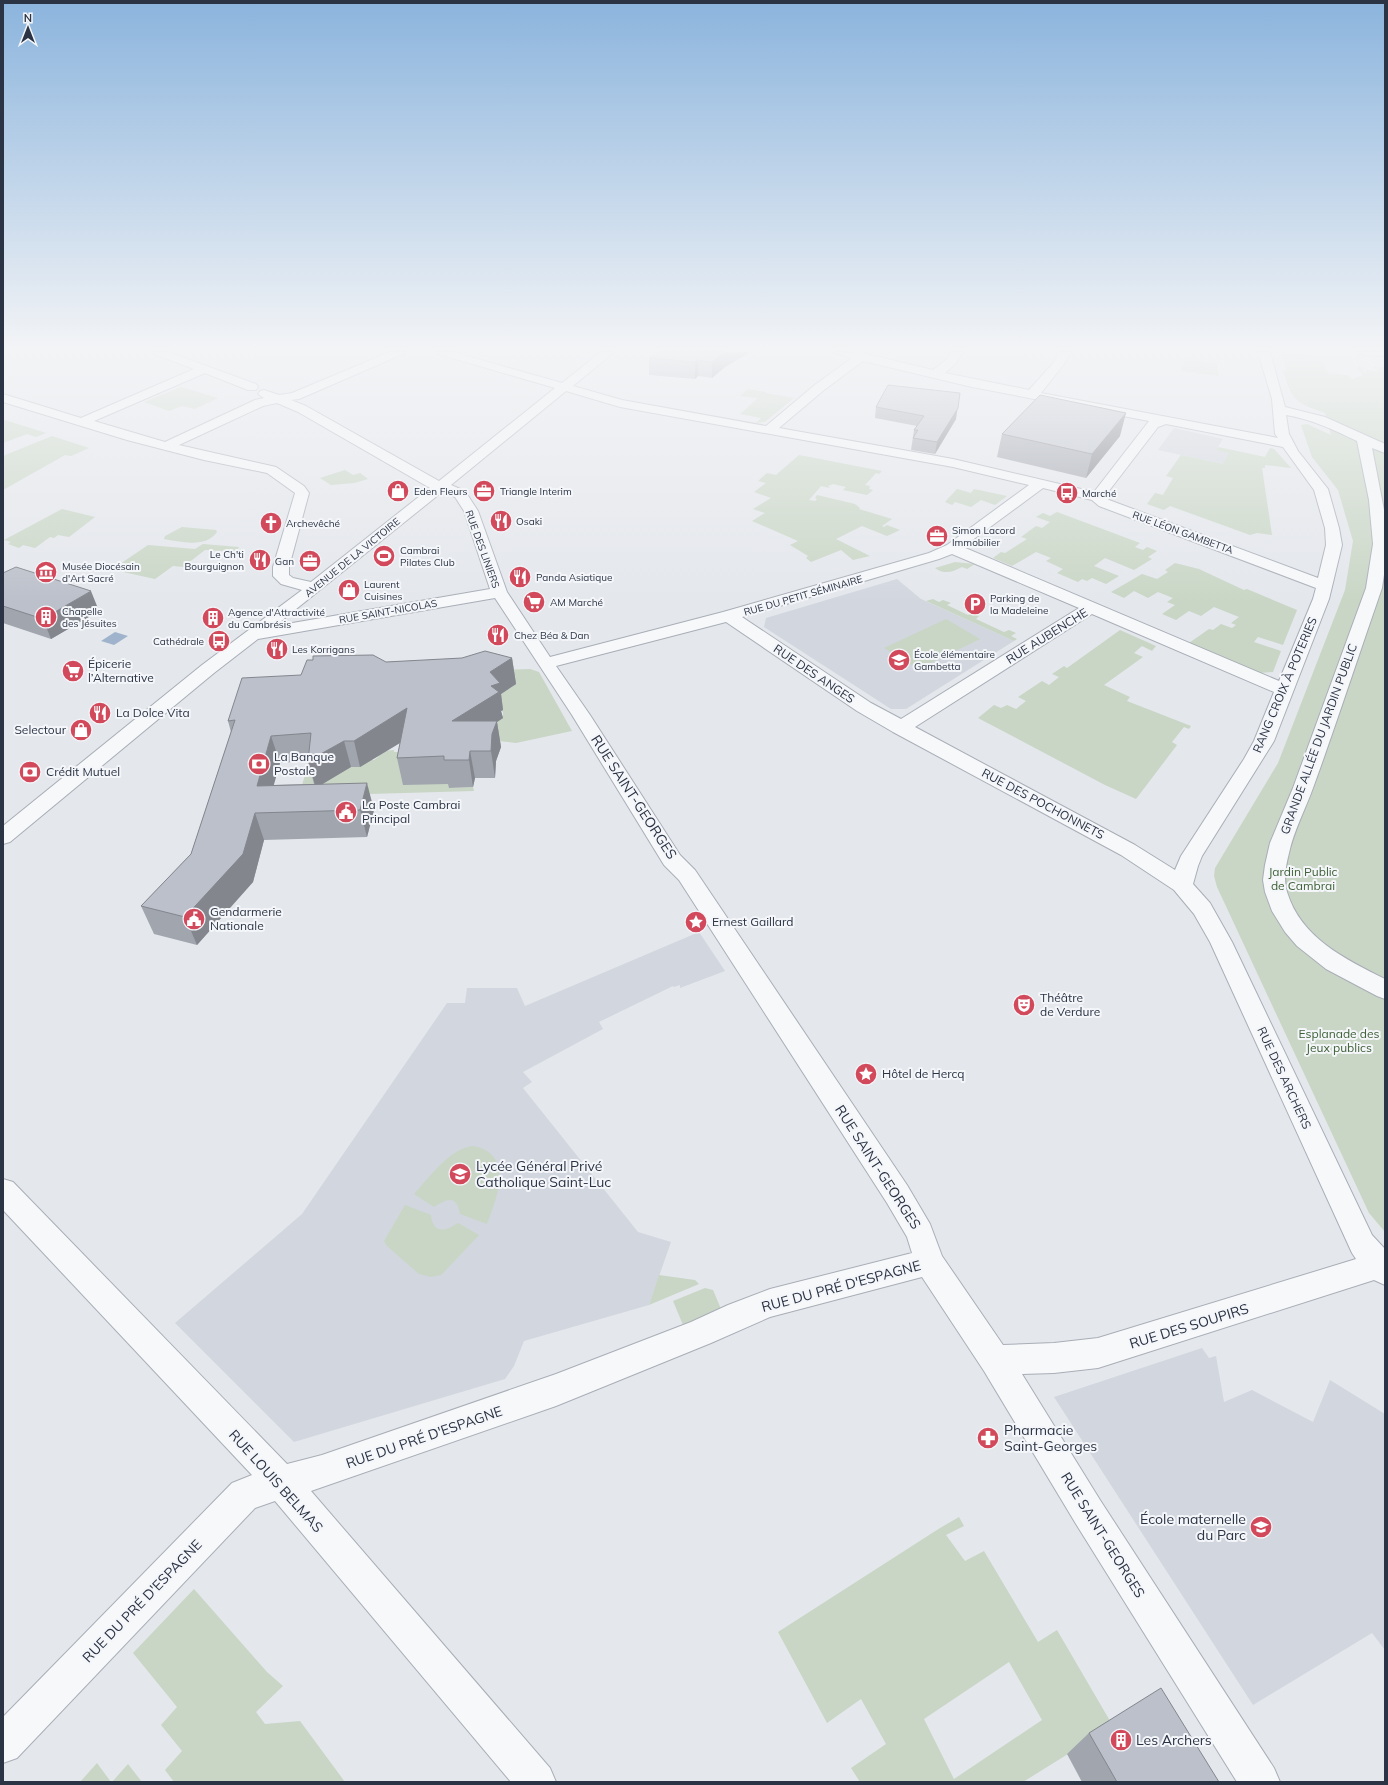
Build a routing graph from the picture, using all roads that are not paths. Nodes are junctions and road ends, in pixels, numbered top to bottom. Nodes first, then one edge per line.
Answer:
1 (129, 435) edge
2 (189, 435) edge
3 (348, 435) edge
4 (504, 435) edge
5 (798, 435) edge
6 (1144, 435) edge
7 (1240, 435) edge
8 (1283, 435) edge
9 (1354, 435) edge
10 (1363, 439) junction
11 (1287, 444) junction
12 (166, 446) junction
13 (1385, 449) edge
14 (1041, 483) junction
15 (439, 487) junction
16 (1097, 497) junction
17 (952, 548) junction
18 (1325, 586) junction
19 (314, 588) junction
20 (499, 592) junction
21 (1092, 607) junction
22 (729, 616) junction
23 (252, 635) junction
24 (545, 663) junction
25 (1284, 690) junction
26 (900, 728) junction
27 (3, 837) edge
28 (1182, 885) junction
29 (1385, 990) edge
30 (3, 1191) edge
31 (929, 1262) junction
32 (1382, 1268) edge
33 (995, 1360) junction
34 (281, 1482) junction
35 (3, 1744) edge
36 (536, 1782) edge
37 (1260, 1782) edge

1 - 12 street
2 - 12 street
3 - 15 street, RUE DES LINIERS
4 - 15 street, AVENUE DE LA VICTOIRE
5 - 14 street, RUE LÉON GAMBETTA
6 - 16 street
7 - 11 street
8 - 11 street
9 - 10 street
10 - 13 street
10 - 29 street, GRANDE ALLÉE DU JARDIN PUBLIC
11 - 18 street, RANG CROIX À POTERIES
12 - 19 street
14 - 16 street, RUE LÉON GAMBETTA
14 - 17 street, RUE DU PETIT SÉMINAIRE
15 - 19 street, AVENUE DE LA VICTOIRE
15 - 20 street, RUE DES LINIERS
16 - 18 street, RUE LÉON GAMBETTA
17 - 21 street, RUE AUBENCHE
17 - 22 street, RUE DU PETIT SÉMINAIRE
18 - 25 street, RANG CROIX À POTERIES
19 - 23 street, AVENUE DE LA VICTOIRE
20 - 23 street, RUE SAINT-NICOLAS
20 - 24 street, RUE DES LINIERS
21 - 25 street, RUE AUBENCHE
21 - 26 street, RUE AUBENCHE
22 - 24 street, RUE DU PETIT SÉMINAIRE
22 - 26 street, RUE DES ANGES
23 - 27 street, AVENUE DE LA VICTOIRE
24 - 31 street, RUE SAINT-GEORGES
25 - 28 street, RANG CROIX À POTERIES
26 - 28 street, RUE DES POCHONNETS
28 - 32 street, RUE DES ARCHERS
30 - 34 street, RUE LOUIS BELMAS
31 - 33 street, RUE SAINT-GEORGES
31 - 34 street, RUE DU PRÉ D'ESPAGNE
32 - 33 street, RUE DES SOUPIRS
33 - 37 street, RUE SAINT-GEORGES
34 - 35 street, RUE DU PRÉ D'ESPAGNE
34 - 36 street, RUE LOUIS BELMAS

